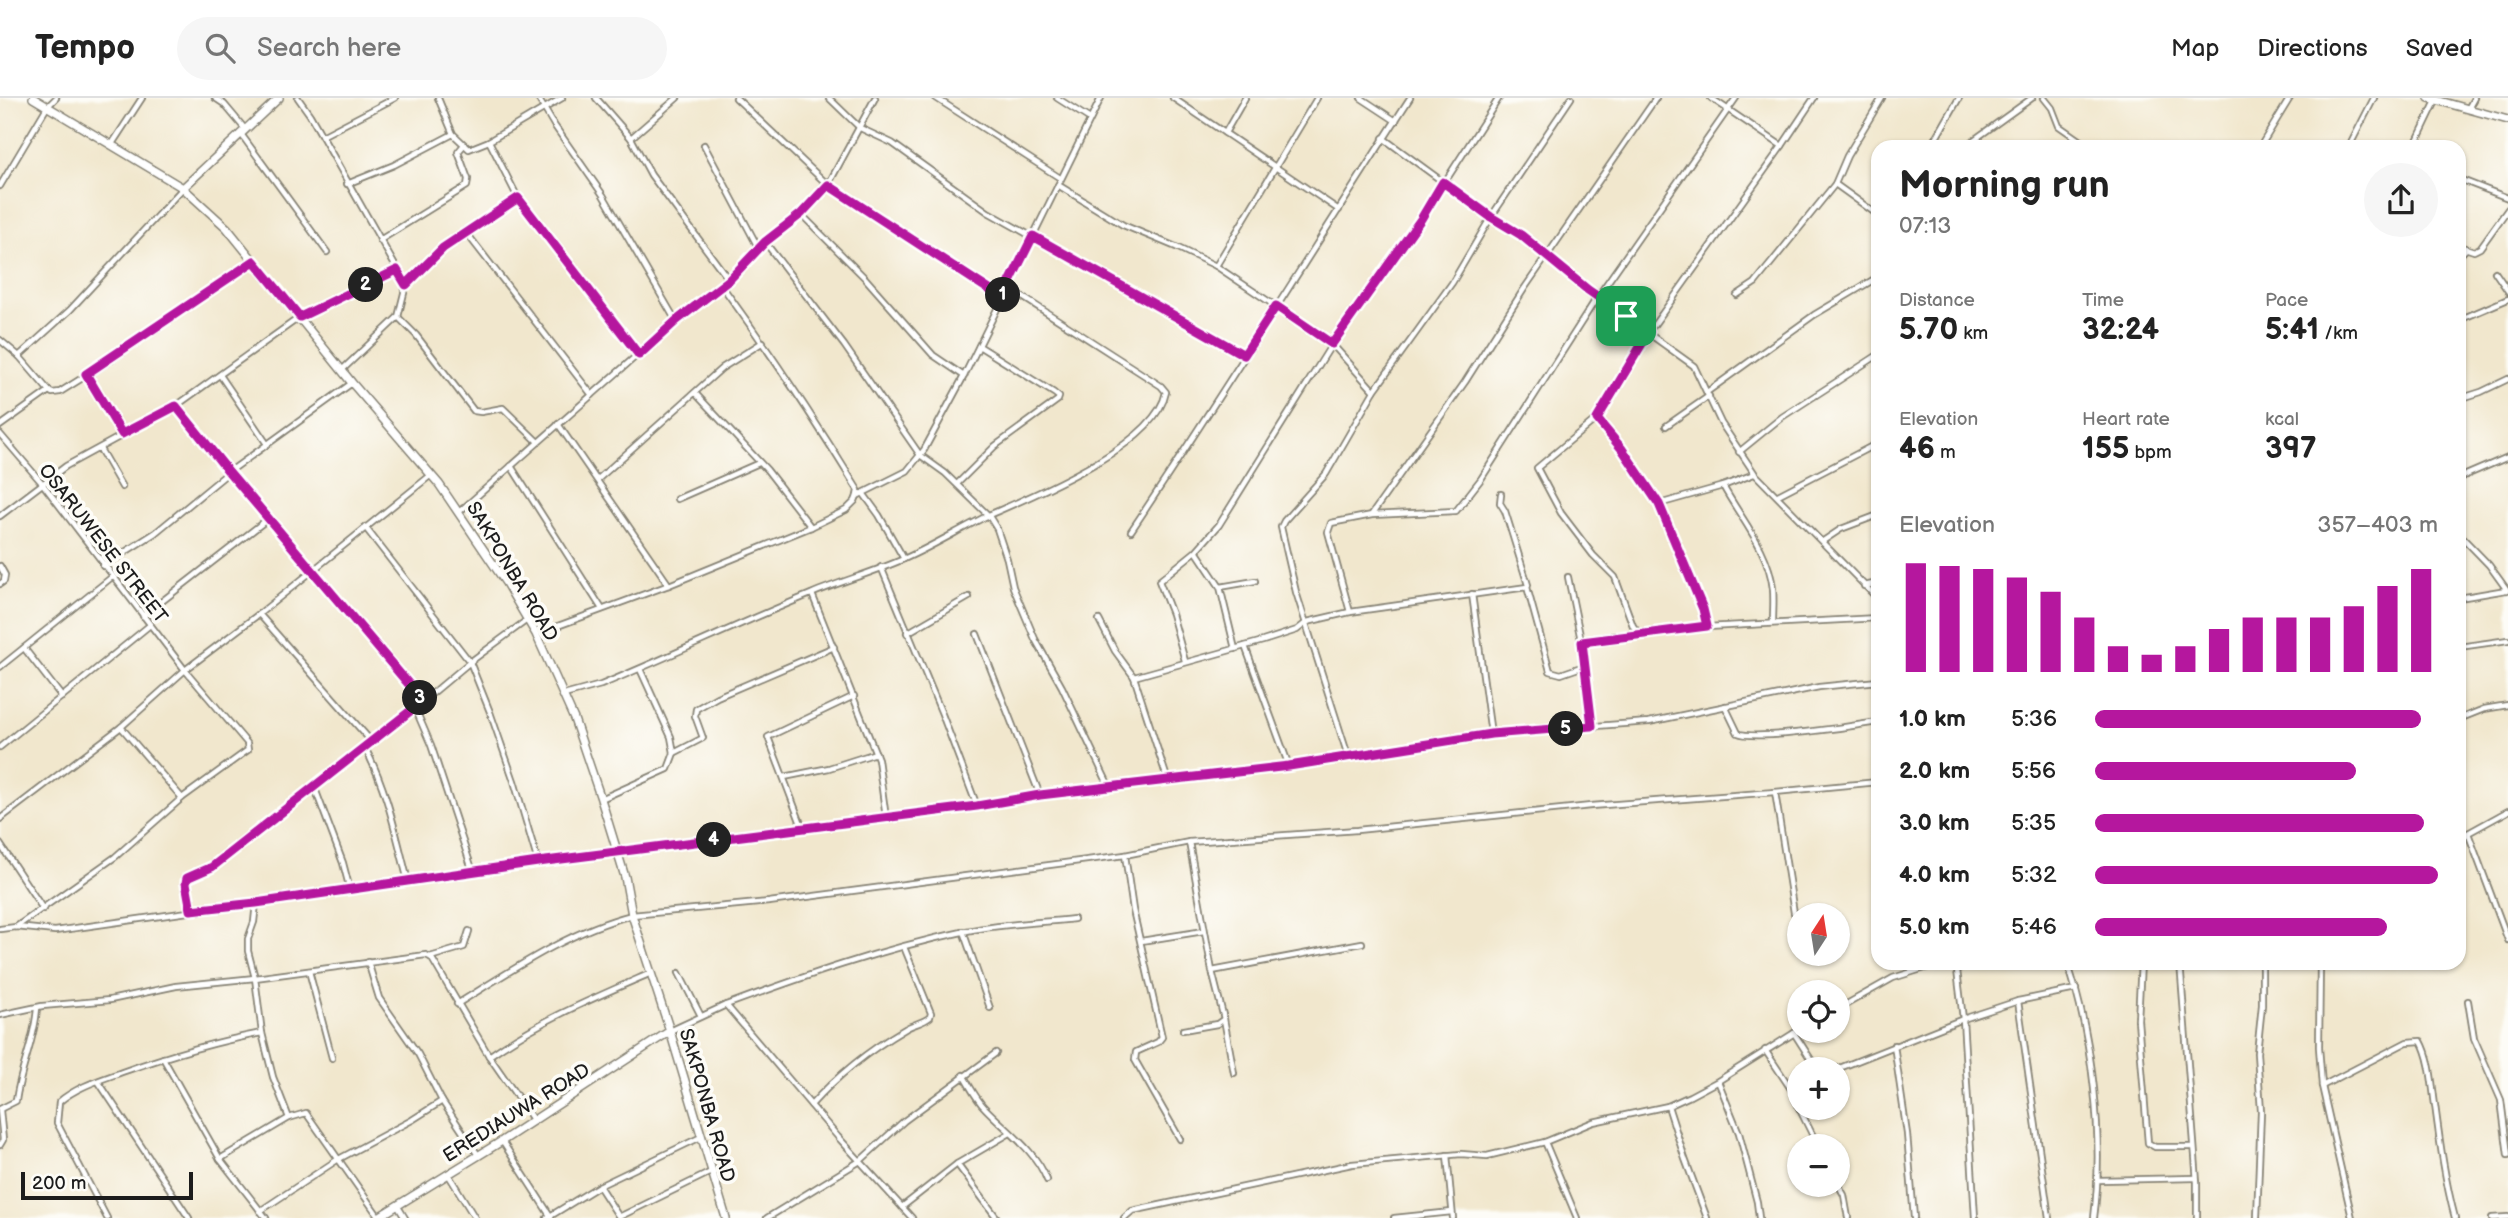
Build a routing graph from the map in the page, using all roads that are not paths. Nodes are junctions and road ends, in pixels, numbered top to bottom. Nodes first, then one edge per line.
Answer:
1 (33, 98) edge
2 (55, 98) edge
3 (142, 98) edge
4 (215, 98) edge
5 (279, 98) edge
6 (298, 98) edge
7 (395, 98) edge
8 (438, 98) edge
9 (538, 98) edge
10 (562, 98) edge
11 (596, 98) edge
12 (677, 98) edge
13 (736, 98) edge
14 (830, 98) edge
15 (875, 98) edge
16 (936, 98) edge
17 (1057, 98) edge
18 (1101, 98) edge
19 (1172, 98) edge
20 (1245, 98) edge
21 (1317, 98) edge
22 (1361, 98) edge
23 (1410, 98) edge
24 (1499, 98) edge
25 (1571, 98) edge
26 (1656, 98) edge
27 (1711, 98) edge
28 (1736, 98) edge
29 (1814, 98) edge
30 (1882, 98) edge
31 (1959, 98) edge
32 (2032, 98) edge
33 (2044, 98) edge
34 (2290, 98) edge
35 (2374, 98) edge
36 (2474, 98) edge
37 (2432, 99) edge
38 (47, 107) junction
39 (2469, 107) junction
40 (542, 108) junction
41 (1729, 110) junction
42 (1090, 119) junction
43 (2508, 120) edge
44 (1396, 121) junction
45 (860, 128) junction
46 (243, 131) junction
47 (1225, 133) junction
48 (453, 134) junction
49 (322, 136) junction
50 (631, 138) junction
51 (1383, 138) junction
52 (1935, 140) edge
53 (1974, 140) edge
54 (2079, 140) edge
55 (2264, 140) edge
56 (2353, 140) edge
57 (2417, 140) edge
58 (489, 141) junction
59 (111, 145) junction
60 (704, 145) dead end
61 (463, 146) junction
62 (1782, 146) junction
63 (1274, 167) junction
64 (1060, 178) junction
65 (1443, 182) junction
66 (2466, 182) edge
67 (348, 184) junction
68 (1835, 184) junction
69 (828, 185) junction
70 (1058, 185) junction
71 (0, 186) edge
72 (183, 188) junction
73 (518, 198) junction
74 (2508, 198) edge
75 (2508, 209) edge
76 (1339, 210) junction
77 (1871, 210) edge
78 (801, 214) junction
79 (1491, 217) junction
80 (465, 231) junction
81 (1033, 236) junction
82 (380, 240) junction
83 (765, 242) junction
84 (759, 248) junction
85 (2466, 249) edge
86 (327, 252) dead end
87 (1547, 255) junction
88 (254, 261) junction
89 (1216, 266) junction
90 (397, 270) junction
91 (2495, 272) dead end
92 (729, 280) junction
93 (1871, 281) edge
94 (406, 285) junction
95 (722, 286) junction
96 (1007, 288) junction
97 (2508, 291) edge
98 (1737, 295) dead end
99 (1598, 296) junction
100 (1002, 298) junction
101 (2508, 299) edge
102 (1276, 306) junction
103 (300, 317) junction
104 (398, 317) junction
105 (2466, 317) edge
106 (676, 321) junction
107 (1649, 332) junction
108 (0, 340) edge
109 (763, 342) junction
110 (1332, 344) junction
111 (979, 346) junction
112 (639, 355) junction
113 (1244, 355) junction
114 (19, 356) junction
115 (1871, 360) edge
116 (342, 369) junction
117 (86, 374) junction
118 (220, 375) junction
119 (964, 376) junction
120 (2508, 379) edge
121 (352, 383) junction
122 (49, 391) junction
123 (1374, 391) junction
124 (695, 393) junction
125 (1708, 394) junction
126 (593, 395) junction
127 (2466, 397) edge
128 (176, 406) junction
129 (1597, 419) junction
130 (558, 424) junction
131 (0, 426) edge
132 (1666, 426) dead end
133 (0, 434) edge
134 (122, 434) junction
135 (537, 441) junction
136 (2, 442) edge
137 (267, 444) junction
138 (1871, 447) edge
139 (100, 449) junction
140 (1739, 452) junction
141 (920, 455) junction
142 (752, 457) junction
143 (2508, 457) edge
144 (758, 463) junction
145 (511, 466) junction
146 (749, 467) junction
147 (229, 472) junction
148 (1755, 474) junction
149 (431, 475) junction
150 (2466, 475) edge
151 (597, 480) junction
152 (42, 483) junction
153 (957, 484) junction
154 (1723, 486) junction
155 (122, 488) dead end
156 (860, 494) junction
157 (1501, 494) dead end
158 (1778, 495) junction
159 (677, 499) dead end
160 (1659, 504) junction
161 (459, 512) junction
162 (1372, 515) junction
163 (0, 516) edge
164 (989, 516) junction
165 (269, 518) junction
166 (1871, 518) edge
167 (365, 527) junction
168 (811, 527) junction
169 (1130, 531) dead end
170 (1823, 541) junction
171 (2466, 541) edge
172 (1196, 551) junction
173 (904, 559) junction
174 (0, 566) edge
175 (103, 566) junction
176 (881, 568) junction
177 (312, 570) junction
178 (112, 577) junction
179 (1568, 577) dead end
180 (1255, 581) dead end
181 (0, 584) edge
182 (1871, 584) edge
183 (669, 586) junction
184 (1864, 586) junction
185 (1220, 587) junction
186 (1527, 587) junction
187 (2507, 590) edge
188 (1871, 592) edge
189 (811, 594) junction
190 (1472, 594) junction
191 (969, 597) dead end
192 (2466, 597) edge
193 (602, 609) junction
194 (1350, 612) junction
195 (259, 614) junction
196 (143, 616) junction
197 (1871, 618) edge
198 (528, 619) junction
199 (1099, 620) dead end
200 (1307, 622) junction
201 (1773, 622) junction
202 (150, 625) junction
203 (1633, 626) junction
204 (1707, 626) junction
205 (907, 633) junction
206 (536, 634) junction
207 (977, 634) dead end
208 (1630, 635) junction
209 (1640, 635) junction
210 (2508, 640) edge
211 (1582, 642) junction
212 (2466, 645) edge
213 (1245, 646) junction
214 (834, 647) junction
215 (24, 648) junction
216 (1235, 649) junction
217 (1185, 661) junction
218 (470, 662) junction
219 (1584, 666) junction
220 (0, 667) edge
221 (640, 669) junction
222 (185, 670) junction
223 (1134, 677) junction
224 (1871, 682) edge
225 (564, 695) junction
226 (62, 696) junction
227 (854, 696) junction
228 (423, 701) junction
229 (2508, 705) edge
230 (1725, 706) junction
231 (415, 708) junction
232 (2466, 716) edge
233 (1871, 723) edge
234 (1592, 726) junction
235 (121, 727) junction
236 (1491, 734) junction
237 (372, 741) junction
238 (364, 746) junction
239 (0, 747) edge
240 (674, 753) junction
241 (876, 753) junction
242 (1348, 756) junction
243 (1289, 766) junction
244 (784, 777) junction
245 (1168, 781) junction
246 (1871, 783) edge
247 (314, 786) junction
248 (1110, 788) junction
249 (1775, 793) junction
250 (1040, 795) junction
251 (182, 798) junction
252 (601, 799) junction
253 (977, 806) junction
254 (2508, 811) edge
255 (886, 818) junction
256 (0, 819) edge
257 (803, 829) junction
258 (2468, 832) joint
259 (1189, 842) junction
260 (0, 844) edge
261 (617, 853) junction
262 (1125, 855) junction
263 (538, 862) junction
264 (473, 872) junction
265 (408, 881) junction
266 (350, 890) junction
267 (256, 903) junction
268 (1792, 903) edge
269 (43, 909) junction
270 (191, 910) junction
271 (632, 915) junction
272 (1074, 919) dead end
273 (16, 927) junction
274 (0, 929) edge
275 (469, 930) dead end
276 (1204, 931) junction
277 (963, 932) junction
278 (2508, 940) edge
279 (1140, 941) junction
280 (1362, 943) dead end
281 (904, 947) junction
282 (430, 957) junction
283 (368, 962) junction
284 (1918, 970) edge
285 (1957, 970) edge
286 (2070, 970) edge
287 (2141, 970) edge
288 (2181, 970) edge
289 (2262, 970) edge
290 (2320, 970) edge
291 (309, 971) junction
292 (1212, 971) junction
293 (651, 972) junction
294 (679, 973) dead end
295 (255, 978) junction
296 (2076, 989) junction
297 (2468, 1001) dead end
298 (1850, 1002) edge
299 (2018, 1002) junction
300 (457, 1004) junction
301 (726, 1005) junction
302 (37, 1007) junction
303 (990, 1008) dead end
304 (0, 1015) edge
305 (701, 1016) junction
306 (1963, 1018) junction
307 (1224, 1019) junction
308 (1184, 1030) dead end
309 (670, 1031) junction
310 (262, 1032) junction
311 (1787, 1037) edge
312 (1894, 1045) junction
313 (1765, 1050) junction
314 (996, 1053) dead end
315 (489, 1056) junction
316 (163, 1058) junction
317 (332, 1058) dead end
318 (1850, 1064) edge
319 (1234, 1073) dead end
320 (963, 1075) junction
321 (98, 1081) junction
322 (1718, 1081) junction
323 (1787, 1083) edge
324 (2322, 1086) junction
325 (442, 1101) junction
326 (811, 1105) junction
327 (1668, 1106) junction
328 (0, 1110) edge
329 (289, 1118) junction
330 (534, 1121) junction
331 (1010, 1133) junction
332 (701, 1137) junction
333 (1180, 1139) dead end
334 (502, 1142) junction
335 (1545, 1142) junction
336 (0, 1145) edge
337 (2193, 1147) junction
338 (1447, 1155) junction
339 (2508, 1155) edge
340 (478, 1156) junction
341 (220, 1159) junction
342 (337, 1160) junction
343 (860, 1161) junction
344 (957, 1164) junction
345 (711, 1172) junction
346 (448, 1173) junction
347 (2196, 1178) junction
348 (1047, 1180) dead end
349 (2099, 1180) junction
350 (598, 1186) junction
351 (1844, 1197) edge
352 (397, 1205) junction
353 (902, 1207) junction
354 (260, 1211) junction
355 (1452, 1215) edge
356 (378, 1217) edge
357 (549, 1217) edge
358 (619, 1217) edge
359 (2508, 1217) edge
360 (107, 1218) edge
361 (189, 1218) edge
362 (266, 1218) edge
363 (405, 1218) edge
364 (475, 1218) edge
365 (726, 1218) edge
366 (767, 1218) edge
367 (912, 1218) edge
368 (997, 1218) edge
369 (1124, 1218) edge
370 (1394, 1218) edge
371 (1577, 1218) edge
372 (1707, 1218) edge
373 (1759, 1218) edge
374 (1848, 1218) edge
375 (1914, 1218) edge
376 (1975, 1218) edge
377 (2049, 1218) edge
378 (2094, 1218) edge
379 (2197, 1218) edge
380 (2257, 1218) edge
381 (2352, 1218) edge
382 (2455, 1218) edge
383 (2492, 1218) edge

1 - 38 main road, SAKPONBA ROAD
2 - 38 street
3 - 59 street
4 - 46 street
5 - 46 main road
6 - 49 street
7 - 49 street
8 - 48 street
9 - 40 street
10 - 40 street
11 - 50 street
12 - 50 street
13 - 69 street
14 - 45 street
15 - 45 street
16 - 64 street
17 - 42 street
18 - 42 street
19 - 47 street
20 - 47 street
21 - 63 street
22 - 44 street
23 - 44 street
24 - 65 street
25 - 79 street
26 - 87 street
27 - 41 street
28 - 41 street
29 - 62 street
30 - 68 street
31 - 52 street
32 - 53 street
33 - 54 street
34 - 55 street
35 - 56 street
36 - 39 street
37 - 39 main road
37 - 57 street
38 - 59 main road, SAKPONBA ROAD
38 - 71 street
39 - 43 main road
40 - 58 street
40 - 106 street
41 - 62 street
41 - 99 street
42 - 64 street
44 - 51 street
45 - 69 street
45 - 81 street
46 - 72 main road
46 - 86 street
47 - 63 street
48 - 61 street
48 - 67 street
49 - 67 street
50 - 92 street
51 - 65 street
51 - 76 street
58 - 61 street
58 - 73 street
59 - 72 main road, SAKPONBA ROAD
60 - 84 street
61 - 82 street
62 - 107 street
63 - 76 street
63 - 89 street
64 - 70 street
65 - 79 street
65 - 110 street
66 - 74 street
67 - 82 street
68 - 77 street
68 - 98 street
69 - 78 street
69 - 100 street
70 - 81 street
70 - 89 street
72 - 88 main road, SAKPONBA ROAD
72 - 114 street
73 - 80 street
73 - 112 street
75 - 85 street
76 - 102 street
78 - 83 street
78 - 119 street
79 - 87 street
79 - 123 street
80 - 94 street
80 - 126 street
81 - 96 street
81 - 113 street
82 - 90 street
83 - 84 street
83 - 141 street
84 - 92 street
87 - 99 street
87 - 162 street
88 - 103 main road, SAKPONBA ROAD
88 - 117 street
89 - 102 street
90 - 94 street
90 - 103 street
91 - 97 street
92 - 95 street
93 - 125 street
94 - 104 street
95 - 106 street
95 - 109 street
96 - 100 street
96 - 164 street
99 - 107 street
99 - 162 street
100 - 111 street
101 - 105 street
102 - 110 street
102 - 113 street
103 - 116 main road, SAKPONBA ROAD
103 - 118 street
104 - 116 street
104 - 135 street
106 - 112 street
107 - 125 street
107 - 129 street
108 - 114 street
109 - 124 street
109 - 156 street
110 - 123 street
110 - 172 street
111 - 119 street
111 - 153 street
112 - 126 street
113 - 169 street
114 - 122 street
115 - 140 street
116 - 121 main road, SAKPONBA ROAD
117 - 122 street
117 - 134 street
118 - 128 street
118 - 137 street
119 - 141 street
120 - 127 street
121 - 137 street
121 - 149 main road, SAKPONBA ROAD
122 - 131 street
123 - 200 street
124 - 142 street
124 - 151 street
125 - 132 street
125 - 140 street
126 - 130 street
128 - 134 street
128 - 147 street
129 - 160 street
129 - 203 street
130 - 135 street
130 - 151 street
133 - 136 street, OSARUWESE STREET
134 - 139 street
135 - 145 street
136 - 152 street, OSARUWESE STREET
137 - 147 street
138 - 158 street
139 - 152 street
139 - 155 street
140 - 148 street
141 - 153 street
141 - 156 street
142 - 144 street
142 - 146 street
143 - 150 street
144 - 146 street
144 - 168 street
145 - 161 street
145 - 193 street
146 - 159 street
147 - 165 street
147 - 175 street
148 - 154 street
148 - 158 street
149 - 161 main road, SAKPONBA ROAD
149 - 167 street
151 - 183 street
152 - 163 street
152 - 175 street, OSARUWESE STREET
153 - 164 street
154 - 160 street
154 - 201 street
156 - 168 street
156 - 173 street
157 - 186 street
158 - 170 street
160 - 204 street
161 - 198 main road, SAKPONBA ROAD
162 - 194 street
164 - 173 street
164 - 248 street
165 - 177 street
165 - 196 street
166 - 170 street
167 - 177 street
167 - 218 street
168 - 183 street
170 - 184 street
171 - 187 street
172 - 185 street
172 - 217 street
173 - 176 street
174 - 181 street
175 - 178 street, OSARUWESE STREET
176 - 189 street
176 - 205 street
177 - 195 street
177 - 228 street
178 - 196 street, OSARUWESE STREET
178 - 215 street
179 - 211 street
180 - 185 street
182 - 184 street
183 - 193 street
184 - 188 street
185 - 216 street
186 - 190 street
186 - 219 street
187 - 192 street
189 - 214 street
189 - 221 street
190 - 194 street
190 - 236 street
191 - 205 street
193 - 206 street
194 - 200 street
195 - 222 street
195 - 237 street
196 - 202 street, OSARUWESE STREET
197 - 201 street
198 - 206 main road, SAKPONBA ROAD
198 - 218 street
199 - 223 street
200 - 213 street
200 - 242 street
201 - 204 street
202 - 222 street, OSARUWESE STREET
202 - 226 street
203 - 208 street
203 - 209 street
204 - 209 street
205 - 253 street
206 - 225 main road, SAKPONBA ROAD
207 - 250 street
208 - 209 street
208 - 211 street
210 - 212 street
211 - 219 street
213 - 216 street
213 - 243 street
214 - 227 street
214 - 240 street
215 - 220 street
215 - 226 street
216 - 217 street
217 - 223 street
218 - 228 street
218 - 263 street
219 - 234 street
221 - 225 street
221 - 240 street
222 - 235 street
222 - 251 street, OSARUWESE STREET
223 - 245 street
224 - 230 street
225 - 252 main road, SAKPONBA ROAD
226 - 239 street
227 - 241 street
227 - 244 street
228 - 231 street
229 - 232 street
230 - 233 street
230 - 234 street
231 - 237 street
231 - 264 street
234 - 236 street
235 - 251 street
235 - 256 street
236 - 242 street
237 - 238 street
238 - 247 street
238 - 265 street
240 - 252 street
241 - 244 street
241 - 255 street
242 - 243 street
243 - 245 street
244 - 257 street
245 - 248 street
246 - 249 street
247 - 266 street
247 - 270 street
248 - 250 street
249 - 259 street
249 - 268 street
250 - 253 street
251 - 269 street
252 - 261 main road, SAKPONBA ROAD
253 - 255 street
254 - 258 street
255 - 257 street
257 - 261 street
258 - 278 street
259 - 262 street
259 - 276 street
260 - 269 street
261 - 263 street
261 - 271 main road, SAKPONBA ROAD
262 - 271 street
262 - 279 street
263 - 264 street
264 - 265 street
265 - 266 street
266 - 267 street
267 - 270 street
267 - 295 street
269 - 273 street
270 - 273 street
271 - 293 main road, SAKPONBA ROAD
271 - 300 street
272 - 277 street
273 - 274 street
275 - 282 street
276 - 279 street
276 - 292 street
277 - 281 street
277 - 303 street
279 - 333 street
280 - 292 street
281 - 301 street
281 - 326 street
282 - 283 street
282 - 300 street
283 - 291 street
283 - 325 street
284 - 298 street
285 - 306 street
286 - 296 street
287 - 337 street
288 - 337 street
289 - 380 street
290 - 324 street
291 - 295 street
291 - 317 street
292 - 307 street
293 - 309 main road, SAKPONBA ROAD
293 - 315 street
294 - 305 street
295 - 302 street
295 - 310 street
296 - 299 street
296 - 349 street
297 - 339 street
299 - 306 street
299 - 377 street
300 - 315 street
301 - 305 street
301 - 326 street
302 - 304 street
302 - 328 street
305 - 309 street
306 - 312 street
306 - 376 street
307 - 308 street
307 - 319 street
309 - 330 main road, EREDIAUWA ROAD
309 - 332 main road, SAKPONBA ROAD
310 - 316 street
310 - 329 street
311 - 313 street
312 - 318 street
312 - 375 street
313 - 322 street
313 - 323 street
314 - 320 street
315 - 330 street
316 - 321 street
316 - 341 street
320 - 331 street
320 - 343 street
321 - 360 street
321 - 361 street
322 - 327 street
322 - 373 street
324 - 381 street
324 - 382 street
325 - 340 street
325 - 342 street
326 - 343 street
327 - 335 street
327 - 372 street
328 - 336 street
329 - 341 street
329 - 342 street
330 - 334 main road, EREDIAUWA ROAD
331 - 344 street
331 - 348 street
332 - 345 main road, SAKPONBA ROAD
332 - 350 street
334 - 340 main road, EREDIAUWA ROAD
334 - 357 street
335 - 338 street
335 - 371 street
337 - 347 street
338 - 355 street
338 - 369 street
340 - 346 main road, EREDIAUWA ROAD
341 - 354 street
342 - 354 street
342 - 356 street
343 - 353 street
343 - 366 street
344 - 353 street
344 - 368 street
345 - 358 street
345 - 365 main road, SAKPONBA ROAD
346 - 352 main road, EREDIAUWA ROAD
346 - 364 street
347 - 349 street
347 - 379 street
349 - 378 street
350 - 357 street
350 - 358 street
351 - 374 street
352 - 356 main road, EREDIAUWA ROAD
352 - 363 street
353 - 367 street
354 - 362 street
355 - 370 street
359 - 383 street

